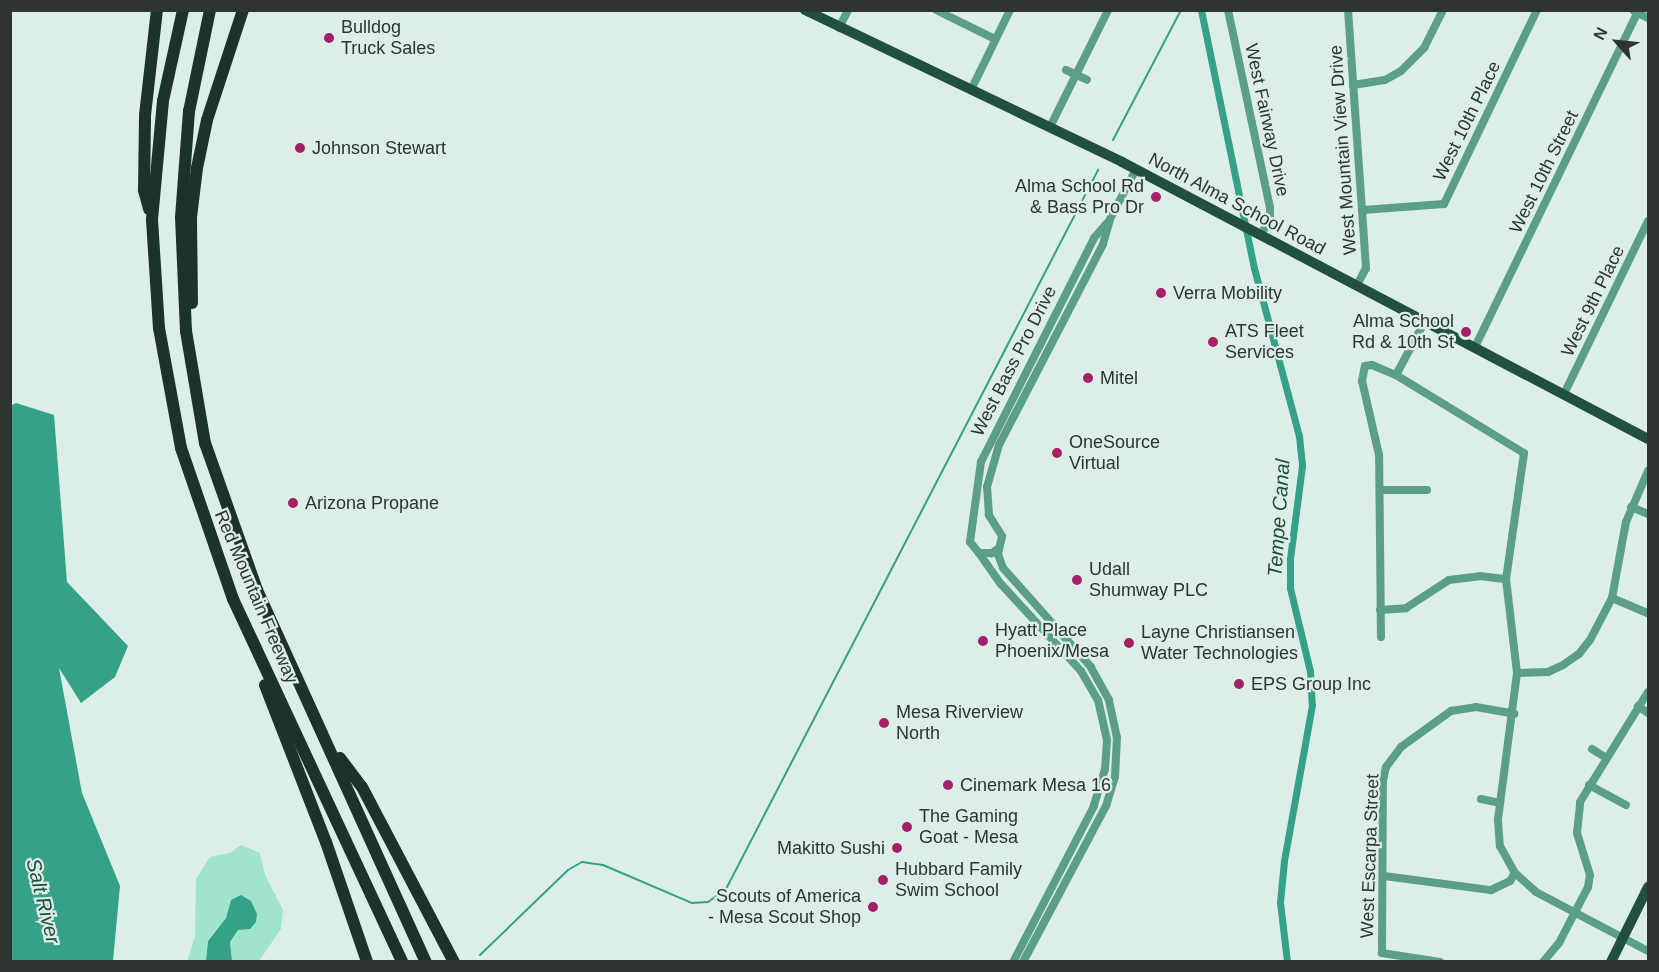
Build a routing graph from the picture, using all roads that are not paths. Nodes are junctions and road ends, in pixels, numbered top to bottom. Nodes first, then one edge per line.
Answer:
1 (157, 10) edge
2 (183, 10) edge
3 (210, 10) edge
4 (243, 10) edge
5 (805, 10) edge
6 (848, 10) edge
7 (936, 10) edge
8 (1010, 10) edge
9 (1108, 10) edge
10 (1228, 10) edge
11 (1348, 10) edge
12 (1443, 10) edge
13 (1537, 10) edge
14 (1637, 11) edge
15 (1648, 18) edge
16 (839, 28) junction
17 (995, 39) junction
18 (1066, 70) dead end
19 (1076, 75) junction
20 (1087, 80) dead end
21 (1353, 85) junction
22 (971, 90) junction
23 (1050, 127) junction
24 (1136, 170) junction
25 (1363, 210) junction
26 (1110, 219) junction
27 (152, 220) junction
28 (1648, 221) edge
29 (1263, 236) junction
30 (1357, 285) junction
31 (1425, 321) junction
32 (1475, 347) junction
33 (1396, 375) junction
34 (1564, 394) junction
35 (196, 398) junction
36 (1648, 439) edge
37 (1648, 471) edge
38 (1381, 490) junction
39 (1427, 490) dead end
40 (1631, 507) junction
41 (1648, 514) edge
42 (992, 523) junction
43 (974, 527) junction
44 (999, 548) junction
45 (979, 553) junction
46 (1506, 579) junction
47 (1612, 598) junction
48 (1380, 610) junction
49 (1648, 613) edge
50 (249, 636) junction
51 (1381, 637) dead end
52 (1517, 673) junction
53 (1648, 692) edge
54 (1638, 706) junction
55 (1648, 713) edge
56 (1514, 714) junction
57 (327, 741) junction
58 (1592, 750) dead end
59 (1605, 757) junction
60 (1589, 785) junction
61 (1481, 799) dead end
62 (1500, 803) junction
63 (1626, 806) dead end
64 (1515, 873) junction
65 (1384, 876) junction
66 (1648, 887) edge
67 (1574, 915) junction
68 (1623, 938) junction
69 (1648, 951) edge
70 (367, 962) edge
71 (402, 962) edge
72 (426, 962) edge
73 (454, 962) edge
74 (1013, 962) edge
75 (1023, 962) edge
76 (1440, 962) edge
77 (1543, 962) edge
78 (1611, 962) edge

1 - 27 highway
2 - 27 highway, Red Mountain Freeway
3 - 35 highway, Red Mountain Freeway
4 - 35 highway
5 - 16 main road, North Alma School Road
6 - 16 street
7 - 17 street
8 - 17 street
9 - 19 street
10 - 29 street, West Fairway Drive
11 - 21 street, West Mountain View Drive
12 - 21 street
13 - 25 street, West 10th Place
14 - 15 street
14 - 32 street, West 10th Street
16 - 22 main road, North Alma School Road
17 - 22 street
18 - 19 street
19 - 20 street
19 - 23 street
21 - 25 street, West Mountain View Drive
22 - 23 main road, North Alma School Road
23 - 24 main road, North Alma School Road
24 - 26 street, West Bass Pro Drive
24 - 29 main road, North Alma School Road
25 - 30 street, West Mountain View Drive
26 - 42 street, West Bass Pro Drive
26 - 43 street, West Bass Pro Drive
27 - 50 highway, Red Mountain Freeway
28 - 34 street, West 9th Place
29 - 30 main road, North Alma School Road
30 - 31 main road, North Alma School Road
31 - 32 main road, North Alma School Road
31 - 33 street
32 - 34 main road, North Alma School Road
33 - 38 street
33 - 46 street
34 - 36 main road, North Alma School Road
35 - 57 highway, Red Mountain Freeway
37 - 40 street
38 - 39 street
38 - 48 street
40 - 41 street
40 - 47 street
42 - 43 street
42 - 44 street, West Bass Pro Drive
43 - 45 street, West Bass Pro Drive
44 - 45 street
44 - 75 street, West Bass Pro Drive
45 - 74 street, West Bass Pro Drive
46 - 48 street
46 - 52 street
47 - 49 street
47 - 52 street
48 - 51 street
50 - 70 highway
50 - 71 highway, Red Mountain Freeway
52 - 56 street
53 - 54 street
54 - 55 street
54 - 59 street
56 - 62 street
56 - 65 street, West Escarpa Street
57 - 72 highway, Red Mountain Freeway
57 - 73 highway
58 - 59 street
59 - 60 street
60 - 63 street
60 - 67 street
61 - 62 street
62 - 64 street
64 - 65 street
64 - 67 street
65 - 76 street, West Escarpa Street
66 - 68 main road
67 - 68 street
67 - 77 street
68 - 69 street
68 - 78 main road

